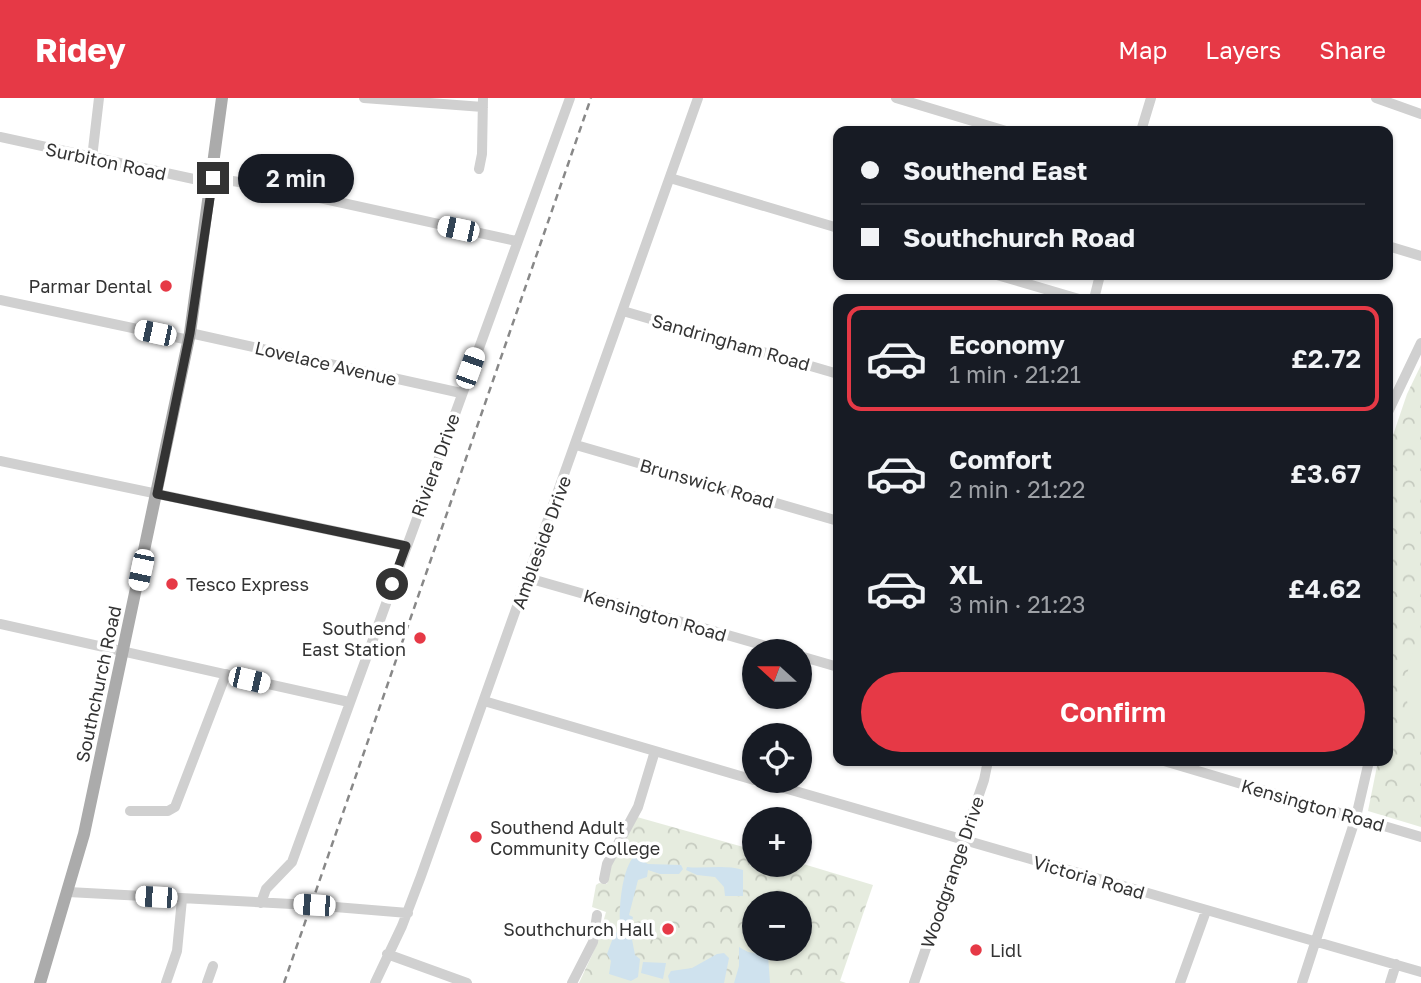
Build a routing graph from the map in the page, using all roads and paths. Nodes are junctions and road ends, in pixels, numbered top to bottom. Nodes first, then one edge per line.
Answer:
1 (99, 98) edge
2 (222, 98) edge
3 (364, 98) edge
4 (570, 98) edge
5 (698, 98) edge
6 (896, 98) edge
7 (1151, 98) edge
8 (1376, 98) edge
9 (483, 102) edge
10 (1421, 114) edge
11 (989, 126) edge
12 (1143, 126) edge
13 (0, 137) edge
14 (92, 158) junction
15 (479, 169) dead end
16 (670, 178) junction
17 (212, 181) junction
18 (833, 227) edge
19 (516, 241) junction
20 (1393, 248) edge
21 (1421, 256) edge
22 (1014, 280) edge
23 (1062, 294) edge
24 (0, 300) edge
25 (623, 311) junction
26 (190, 337) junction
27 (1421, 343) edge
28 (833, 373) edge
29 (1393, 391) edge
30 (461, 393) junction
31 (576, 445) junction
32 (0, 461) edge
33 (157, 494) junction
34 (833, 521) edge
35 (406, 546) junction
36 (528, 578) junction
37 (0, 624) edge
38 (742, 639) edge
39 (123, 651) junction
40 (812, 659) edge
41 (833, 666) edge
42 (226, 674) junction
43 (484, 701) junction
44 (349, 702) junction
45 (655, 751) junction
46 (986, 766) edge
47 (1181, 766) edge
48 (1368, 766) edge
49 (742, 776) edge
50 (800, 793) edge
51 (130, 811) dead end
52 (1356, 817) junction
53 (1421, 837) edge
54 (963, 841) junction
55 (604, 879) dead end
56 (68, 892) junction
57 (182, 899) junction
58 (261, 903) junction
59 (1206, 911) junction
60 (408, 913) junction
61 (597, 915) dead end
62 (1316, 942) junction
63 (387, 954) junction
64 (1396, 964) junction
65 (213, 966) dead end
66 (1421, 972) edge
67 (40, 983) edge
68 (166, 983) edge
69 (207, 983) edge
70 (375, 983) edge
71 (467, 983) edge
72 (572, 983) edge
73 (914, 983) edge
74 (1180, 983) edge
75 (1302, 983) edge
76 (1390, 983) edge

1 - 14 street
2 - 17 main road, Southchurch Road
3 - 9 street
4 - 19 street, Riviera Drive
5 - 16 street, Ambleside Drive
6 - 11 street
7 - 12 street
8 - 10 street
9 - 15 street
13 - 14 street, Surbiton Road
14 - 17 street, Surbiton Road
16 - 18 street
16 - 25 street, Ambleside Drive
17 - 19 street, Surbiton Road
17 - 26 main road, Southchurch Road
19 - 30 street, Riviera Drive
20 - 21 street
22 - 23 street
24 - 26 street, Lovelace Avenue
25 - 28 street, Sandringham Road
25 - 31 street, Ambleside Drive
26 - 30 street, Lovelace Avenue
26 - 33 main road, Southchurch Road
27 - 29 street
30 - 35 street, Riviera Drive
31 - 34 street, Brunswick Road
31 - 36 street, Ambleside Drive
32 - 33 street
33 - 35 street
33 - 39 main road, Southchurch Road
35 - 44 street, Riviera Drive
36 - 38 street, Kensington Road
36 - 43 street, Ambleside Drive
37 - 39 street
39 - 42 street
39 - 56 main road, Southchurch Road
40 - 41 street
42 - 44 street
42 - 51 street
43 - 45 street, Victoria Road
43 - 60 street, Ambleside Drive
44 - 58 street, Riviera Drive
45 - 49 street, Victoria Road
45 - 55 street
46 - 54 street, Woodgrange Drive
47 - 52 street, Kensington Road
48 - 52 street
50 - 54 street, Victoria Road
52 - 53 street, Kensington Road
52 - 62 street
54 - 59 street, Victoria Road
54 - 73 street, Woodgrange Drive
56 - 57 street
56 - 67 main road, Southchurch Road
57 - 58 street
57 - 68 street
58 - 60 street, bridge
59 - 62 street, Victoria Road
59 - 74 street
60 - 63 street, Ambleside Drive
61 - 72 street
62 - 64 street, Victoria Road
62 - 75 street
63 - 70 street, Ambleside Drive
63 - 71 street
64 - 66 street, Victoria Road
64 - 76 street
65 - 69 street

